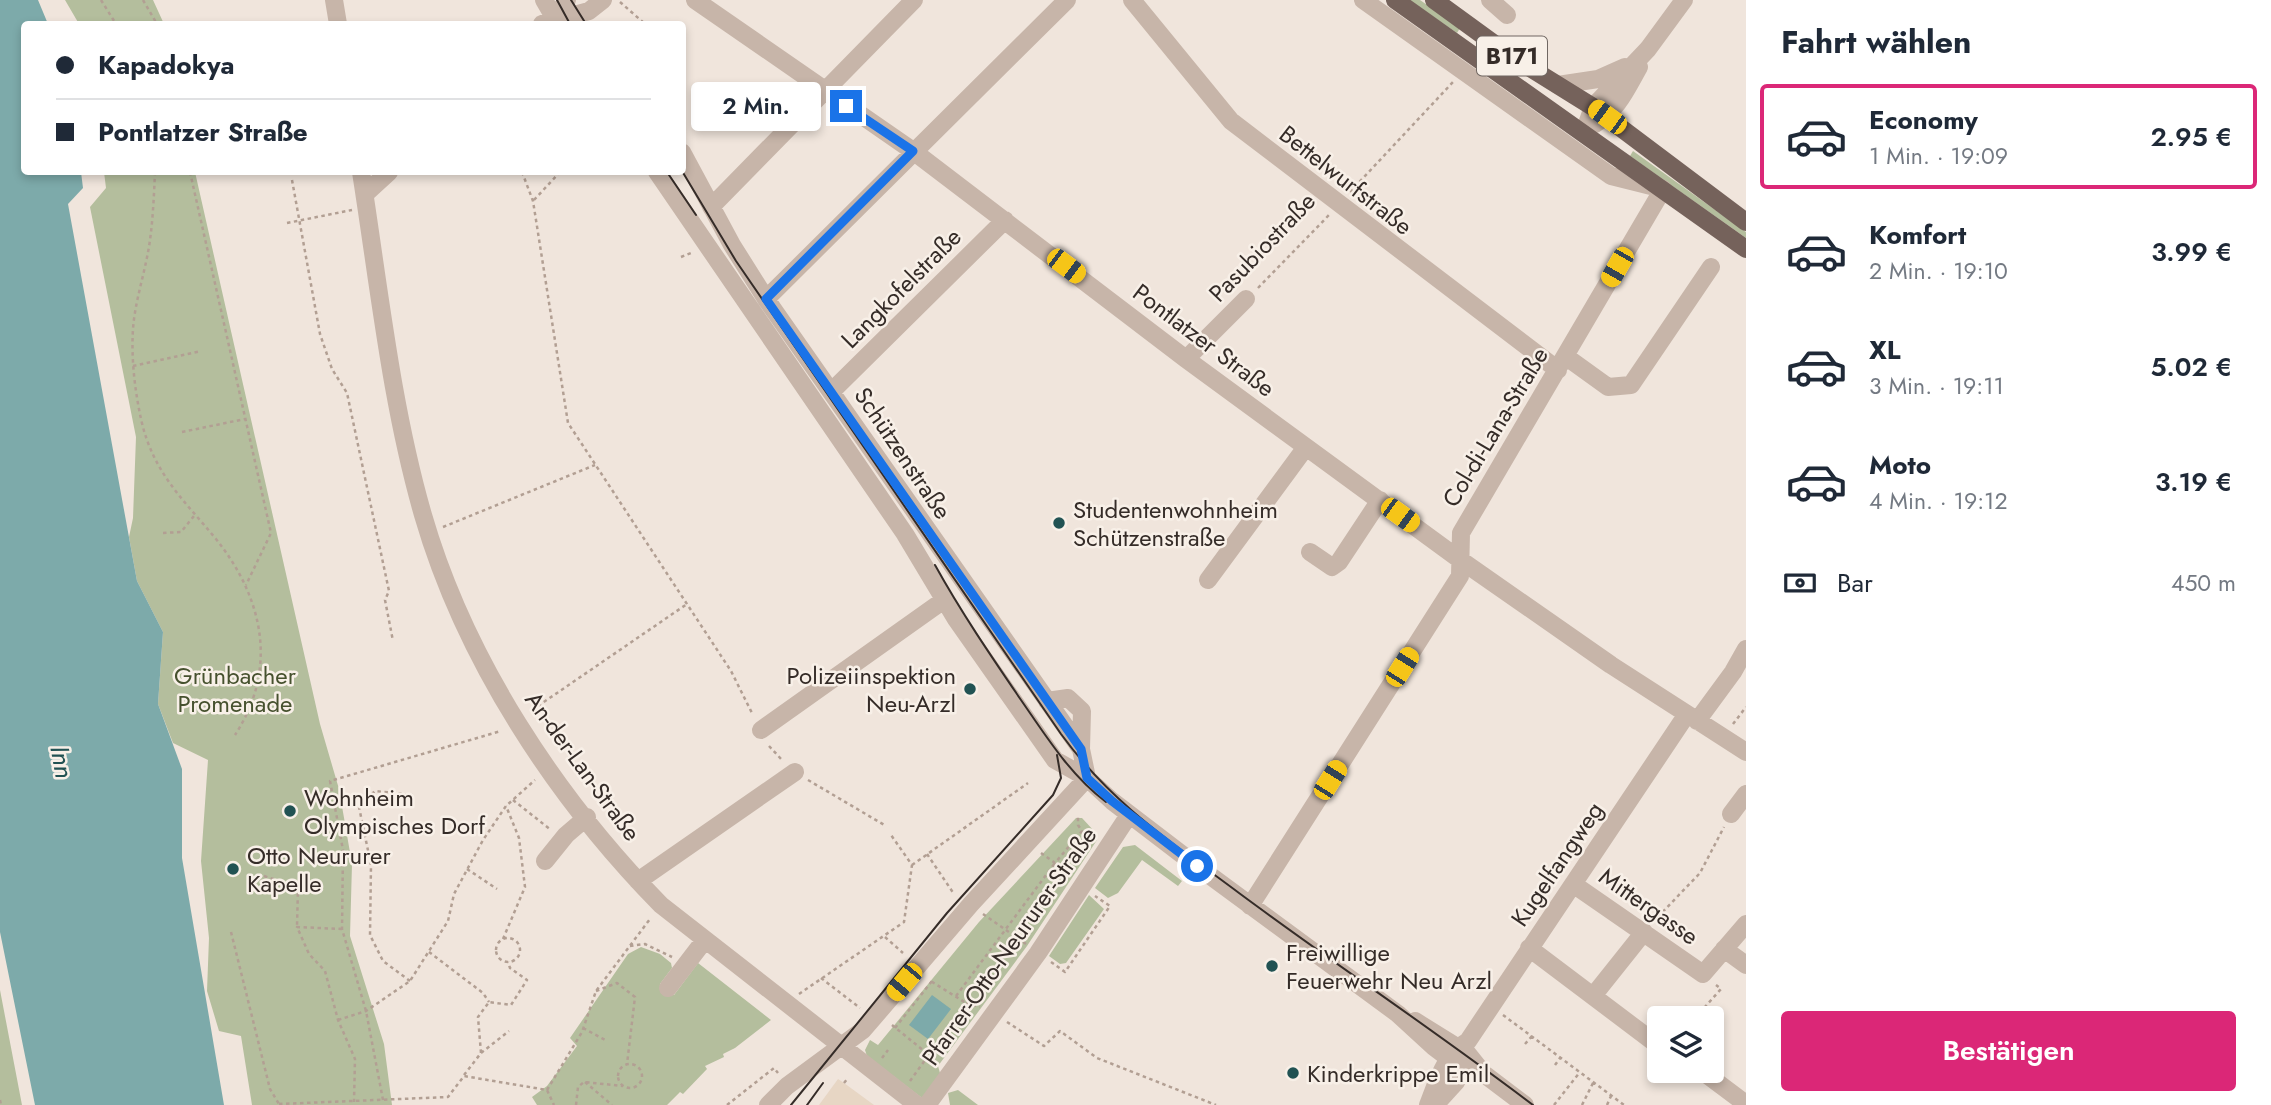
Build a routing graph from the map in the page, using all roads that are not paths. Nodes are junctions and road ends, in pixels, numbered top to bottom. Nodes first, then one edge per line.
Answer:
1 (334, 0) edge
2 (544, 0) edge
3 (567, 0) edge
4 (695, 0) edge
5 (914, 0) edge
6 (1067, 0) edge
7 (1132, 0) edge
8 (1363, 0) edge
9 (1395, 0) edge
10 (1684, 0) edge
11 (1446, 3) edge
12 (592, 9) edge
13 (338, 21) edge
14 (551, 21) edge
15 (553, 21) edge
16 (558, 21) edge
17 (1648, 49) junction
18 (1634, 63) junction
19 (1558, 85) junction
20 (824, 91) junction
21 (1600, 112) junction
22 (1584, 132) junction
23 (913, 151) junction
24 (686, 160) edge
25 (362, 175) edge
26 (386, 175) edge
27 (659, 175) edge
28 (1663, 189) junction
29 (365, 194) junction
30 (711, 207) junction
31 (1005, 220) junction
32 (1746, 222) edge
33 (1746, 249) edge
34 (1711, 267) dead end
35 (766, 299) junction
36 (1246, 299) road end
37 (1186, 359) junction
38 (1561, 363) junction
39 (831, 392) junction
40 (1306, 447) junction
41 (1380, 500) junction
42 (1310, 552) dead end
43 (1459, 558) junction
44 (1208, 580) dead end
45 (944, 600) junction
46 (1746, 649) edge
47 (1692, 718) junction
48 (761, 730) road end
49 (1737, 741) edge
50 (795, 772) road end
51 (1087, 778) junction
52 (1746, 794) edge
53 (1731, 814) road end
54 (1129, 815) junction
55 (587, 817) junction
56 (545, 861) dead end
57 (638, 881) junction
58 (1573, 884) junction
59 (1250, 906) junction
60 (1746, 924) edge
61 (1644, 932) junction
62 (704, 941) junction
63 (1530, 948) junction
64 (1724, 949) junction
65 (1746, 965) edge
66 (668, 988) dead end
67 (1593, 996) junction
68 (1647, 1037) edge
69 (842, 1047) junction
70 (1461, 1054) junction
71 (1718, 1083) edge
72 (1746, 1104) edge
73 (768, 1105) edge
74 (917, 1105) edge
75 (927, 1105) edge
76 (1428, 1105) edge
77 (1435, 1105) edge
78 (1525, 1105) edge

1 - 13 street
2 - 14 street
3 - 15 street
4 - 20 street, Pontlatzer Straße
5 - 20 street
6 - 23 street
7 - 38 street, Bettelwurfstraße
8 - 28 street
9 - 22 main road, B171
10 - 17 street
11 - 19 main road, B171
12 - 16 street
17 - 18 street
17 - 21 street
18 - 19 street
18 - 21 street
19 - 21 main road, B171
20 - 23 street, Pontlatzer Straße
20 - 30 street
21 - 22 street
21 - 32 main road, B171
22 - 28 main road, B171
23 - 31 street, Pontlatzer Straße
23 - 35 street
24 - 30 street, Schützenstraße
25 - 29 street, An-der-Lan-Straße
26 - 29 street
27 - 45 street, Schützenstraße
28 - 33 main road, B171
28 - 38 street, Col-di-Lana-Straße
29 - 55 street, An-der-Lan-Straße
30 - 35 street, Schützenstraße
31 - 37 street, Pontlatzer Straße
31 - 39 street, Langkofelstraße
34 - 38 street, Bettelwurfstraße
35 - 39 street, Schützenstraße
36 - 37 street, Pasubiostraße
37 - 40 street, Pontlatzer Straße
38 - 43 street, Col-di-Lana-Straße
39 - 51 street, Schützenstraße
40 - 41 street, Pontlatzer Straße
40 - 44 street
41 - 42 street
41 - 43 street, Pontlatzer Straße
43 - 47 street, Pontlatzer Straße
43 - 59 street, Col-di-Lana-Straße
45 - 48 street
45 - 51 street, Schützenstraße
46 - 47 street, Kugelfangweg
47 - 49 street, Pontlatzer Straße
47 - 58 street, Kugelfangweg
50 - 57 street
51 - 54 street, Schützenstraße
51 - 69 street
52 - 53 street
54 - 59 street, Schützenstraße
54 - 75 street, Pfarrer-Otto-Neururer-Straße
55 - 56 street
55 - 57 street, An-der-Lan-Straße
57 - 62 street, An-der-Lan-Straße
58 - 61 street, Mittergasse
58 - 63 street, Kugelfangweg
59 - 70 street, Schützenstraße
60 - 64 street, Mittergasse
61 - 64 street, Mittergasse
61 - 67 street
62 - 66 street
62 - 69 street, An-der-Lan-Straße
63 - 67 street
63 - 70 street, Kugelfangweg
64 - 65 street, Mittergasse
67 - 68 street
69 - 73 street
69 - 74 street, An-der-Lan-Straße
70 - 76 street, Kugelfangweg
70 - 77 street, Kugelfangweg
70 - 78 street
71 - 72 street

